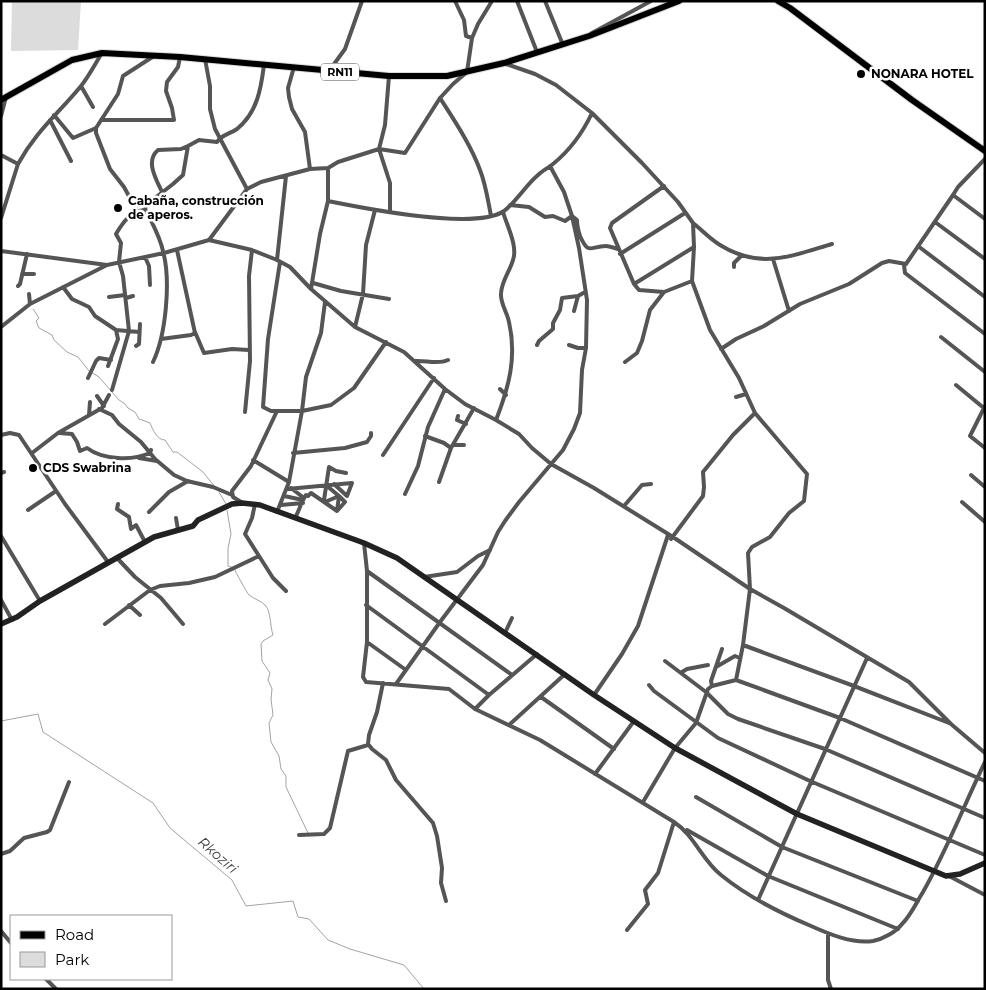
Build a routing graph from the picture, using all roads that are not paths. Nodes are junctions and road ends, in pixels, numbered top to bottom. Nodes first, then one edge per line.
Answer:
1 (362, 1) edge
2 (455, 1) edge
3 (492, 1) edge
4 (517, 1) edge
5 (545, 1) edge
6 (651, 1) edge
7 (679, 1) edge
8 (778, 1) edge
9 (589, 36) junction
10 (472, 38) junction
11 (563, 45) junction
12 (537, 52) junction
13 (102, 53) junction
14 (154, 56) junction
15 (180, 57) junction
16 (205, 60) junction
17 (504, 63) junction
18 (264, 65) junction
19 (294, 67) junction
20 (330, 71) junction
21 (467, 72) junction
22 (389, 76) junction
23 (81, 86) junction
24 (4, 98) edge
25 (440, 98) junction
26 (93, 107) dead end
27 (592, 113) junction
28 (54, 115) junction
29 (1, 116) edge
30 (50, 120) junction
31 (101, 120) junction
32 (96, 128) junction
33 (219, 138) junction
34 (188, 146) junction
35 (379, 150) junction
36 (985, 151) edge
37 (1, 155) edge
38 (70, 160) dead end
39 (984, 161) edge
40 (18, 164) junction
41 (550, 166) junction
42 (328, 168) junction
43 (310, 169) junction
44 (286, 176) junction
45 (664, 186) junction
46 (247, 189) junction
47 (162, 192) junction
48 (953, 195) junction
49 (328, 201) junction
50 (510, 205) junction
51 (145, 210) junction
52 (375, 210) junction
53 (136, 211) junction
54 (390, 212) junction
55 (503, 212) junction
56 (685, 213) junction
57 (491, 216) junction
58 (572, 216) junction
59 (1, 218) edge
60 (985, 219) edge
61 (935, 222) junction
62 (693, 223) junction
63 (209, 240) junction
64 (832, 244) dead end
65 (918, 246) junction
66 (694, 247) junction
67 (618, 249) junction
68 (177, 250) junction
69 (252, 250) junction
70 (1, 251) edge
71 (164, 253) junction
72 (27, 254) junction
73 (620, 254) junction
74 (742, 255) junction
75 (145, 257) junction
76 (773, 259) junction
77 (985, 259) edge
78 (279, 261) junction
79 (119, 262) junction
80 (107, 265) junction
81 (904, 265) junction
82 (734, 267) dead end
83 (22, 274) junction
84 (34, 274) dead end
85 (692, 281) junction
86 (313, 283) junction
87 (634, 284) junction
88 (18, 286) dead end
89 (150, 286) dead end
90 (63, 287) junction
91 (311, 289) junction
92 (585, 292) junction
93 (664, 292) junction
94 (29, 294) dead end
95 (363, 294) junction
96 (125, 296) junction
97 (133, 296) dead end
98 (578, 296) junction
99 (109, 297) dead end
100 (985, 297) edge
101 (388, 299) dead end
102 (325, 302) junction
103 (30, 304) junction
104 (574, 310) dead end
105 (789, 310) junction
106 (140, 324) dead end
107 (1, 327) edge
108 (355, 327) junction
109 (116, 330) junction
110 (195, 330) junction
111 (128, 331) junction
112 (139, 332) junction
113 (985, 334) edge
114 (942, 337) dead end
115 (161, 339) junction
116 (386, 342) junction
117 (537, 345) dead end
118 (569, 345) dead end
119 (136, 346) dead end
120 (586, 348) junction
121 (721, 349) junction
122 (250, 350) junction
123 (111, 360) junction
124 (448, 360) dead end
125 (415, 361) junction
126 (153, 362) dead end
127 (625, 362) dead end
128 (108, 366) dead end
129 (985, 372) edge
130 (88, 378) dead end
131 (434, 378) junction
132 (956, 386) dead end
133 (445, 388) junction
134 (500, 389) dead end
135 (112, 390) dead end
136 (746, 394) junction
137 (109, 395) dead end
138 (506, 395) junction
139 (97, 396) dead end
140 (736, 397) dead end
141 (90, 402) dead end
142 (104, 407) junction
143 (474, 408) junction
144 (984, 408) edge
145 (99, 410) junction
146 (277, 411) junction
147 (302, 411) junction
148 (106, 412) junction
149 (244, 412) dead end
150 (755, 413) junction
151 (89, 415) junction
152 (458, 416) dead end
153 (496, 420) junction
154 (466, 424) junction
155 (70, 426) junction
156 (59, 433) junction
157 (371, 433) dead end
158 (72, 434) junction
159 (1, 435) edge
160 (425, 436) junction
161 (464, 446) dead end
162 (452, 447) junction
163 (985, 448) edge
164 (151, 452) junction
165 (32, 453) junction
166 (294, 453) junction
167 (383, 455) dead end
168 (138, 458) junction
169 (158, 460) junction
170 (253, 460) junction
171 (551, 464) junction
172 (346, 473) dead end
173 (971, 475) dead end
174 (189, 481) junction
175 (330, 481) junction
176 (289, 482) junction
177 (439, 482) dead end
178 (651, 484) dead end
179 (301, 487) junction
180 (306, 487) junction
181 (985, 487) edge
182 (289, 488) junction
183 (56, 491) junction
184 (226, 493) junction
185 (405, 494) dead end
186 (232, 495) junction
187 (284, 496) junction
188 (338, 496) junction
189 (305, 498) junction
190 (325, 501) junction
191 (962, 502) dead end
192 (242, 503) junction
193 (118, 504) dead end
194 (232, 504) junction
195 (255, 504) junction
196 (281, 504) junction
197 (331, 506) junction
198 (624, 506) junction
199 (28, 510) dead end
200 (338, 511) junction
201 (149, 512) dead end
202 (277, 512) junction
203 (176, 518) dead end
204 (296, 518) junction
205 (985, 522) edge
206 (178, 530) junction
207 (668, 535) junction
208 (1, 536) edge
209 (672, 538) junction
210 (145, 542) junction
211 (364, 543) junction
212 (490, 550) junction
213 (259, 556) junction
214 (117, 558) junction
215 (108, 562) junction
216 (367, 571) junction
217 (424, 577) junction
218 (750, 589) junction
219 (150, 590) junction
220 (286, 591) dead end
221 (1, 600) edge
222 (458, 600) junction
223 (40, 601) junction
224 (129, 605) junction
225 (366, 605) junction
226 (140, 615) dead end
227 (512, 618) dead end
228 (12, 620) junction
229 (440, 622) junction
230 (1, 624) edge
231 (105, 624) dead end
232 (183, 624) dead end
233 (506, 633) junction
234 (367, 642) junction
235 (743, 645) junction
236 (424, 646) junction
237 (722, 649) dead end
238 (760, 651) junction
239 (537, 654) junction
240 (758, 657) dead end
241 (740, 658) junction
242 (867, 658) junction
243 (665, 661) dead end
244 (708, 666) dead end
245 (716, 667) junction
246 (406, 670) junction
247 (682, 672) junction
248 (565, 674) junction
249 (512, 675) junction
250 (736, 680) junction
251 (383, 683) junction
252 (396, 684) junction
253 (649, 685) dead end
254 (712, 686) junction
255 (854, 686) junction
256 (706, 692) junction
257 (489, 695) junction
258 (594, 695) junction
259 (541, 697) junction
260 (475, 709) junction
261 (840, 718) junction
262 (634, 721) junction
263 (696, 723) junction
264 (951, 724) junction
265 (509, 725) junction
266 (368, 745) junction
267 (676, 748) junction
268 (614, 749) junction
269 (825, 750) junction
270 (985, 753) edge
271 (985, 762) edge
272 (595, 774) junction
273 (977, 778) junction
274 (810, 781) junction
275 (985, 781) edge
276 (69, 782) dead end
277 (696, 797) dead end
278 (643, 802) junction
279 (964, 809) junction
280 (797, 814) junction
281 (985, 818) edge
282 (674, 822) junction
283 (685, 829) junction
284 (299, 834) dead end
285 (949, 840) junction
286 (782, 847) junction
287 (1, 854) edge
288 (985, 856) edge
289 (985, 863) edge
290 (935, 871) junction
291 (768, 876) junction
292 (949, 876) junction
293 (985, 896) edge
294 (758, 900) junction
295 (918, 901) junction
296 (446, 902) dead end
297 (898, 929) junction
298 (627, 930) dead end
299 (1, 931) edge
300 (828, 933) junction
301 (10, 942) edge
302 (47, 980) edge
303 (56, 989) edge
304 (831, 989) edge

1 - 20 street
2 - 10 street
3 - 10 street
4 - 12 street
5 - 11 street
6 - 9 street
7 - 9 main road, RN11
8 - 36 main road
9 - 11 main road, RN11
10 - 21 street
11 - 12 main road, RN11
12 - 17 main road, RN11
13 - 14 main road, RN11
13 - 23 street
13 - 24 main road, RN11
14 - 15 main road, RN11
14 - 31 street
15 - 16 main road, RN11
15 - 31 street
16 - 18 main road, RN11
16 - 33 street
17 - 21 main road, RN11
17 - 27 street
18 - 19 main road, RN11
18 - 33 street
19 - 20 main road, RN11
19 - 43 street
20 - 22 main road, RN11
21 - 22 main road, RN11
21 - 25 street
22 - 35 street
23 - 26 street
23 - 28 street
24 - 29 street
25 - 35 street
25 - 57 street
27 - 41 street
27 - 45 street
28 - 30 street
28 - 32 street
30 - 38 street
30 - 40 street
31 - 32 street
32 - 53 street
33 - 34 street
33 - 46 street
34 - 47 street
34 - 47 street
35 - 42 street
35 - 54 street
37 - 40 street
39 - 48 street
40 - 59 street
41 - 50 street
41 - 58 street
42 - 43 street
42 - 49 street
43 - 44 street
44 - 46 street
44 - 78 street
45 - 56 street
45 - 67 street
46 - 63 street
47 - 51 street
48 - 60 street
48 - 61 street
49 - 52 street
49 - 86 street
50 - 55 street
50 - 58 street
51 - 53 street
51 - 71 street
52 - 54 street
52 - 95 street
53 - 79 street
54 - 57 street
55 - 57 street
55 - 138 street
56 - 62 street
56 - 73 street
58 - 67 street
58 - 92 street
61 - 65 street
61 - 77 street
62 - 66 street
62 - 74 street
63 - 68 street
63 - 69 street
64 - 76 street
65 - 81 street
65 - 100 street
66 - 85 street
66 - 87 street
67 - 73 street
68 - 71 street
68 - 110 street
69 - 78 street
69 - 122 street
70 - 72 street
71 - 75 street
71 - 115 street
72 - 80 street
72 - 83 street
73 - 87 street
74 - 76 street
74 - 82 street
75 - 79 street
75 - 89 street
76 - 105 street
78 - 91 street
78 - 146 street
79 - 80 street
79 - 96 street
80 - 90 street
81 - 105 street
81 - 113 street
83 - 84 street
83 - 88 street
85 - 93 street
85 - 121 street
86 - 91 street
86 - 95 street
87 - 93 street
90 - 103 street
90 - 109 street
91 - 102 street
92 - 98 street
92 - 120 street
93 - 127 street
94 - 103 street
95 - 101 street
95 - 108 street
96 - 97 street
96 - 99 street
96 - 111 street
98 - 104 street
98 - 117 street
102 - 108 street
102 - 147 street
103 - 107 street
105 - 121 street
106 - 112 street
108 - 116 street
109 - 111 street
109 - 123 street
110 - 115 street
110 - 122 street
111 - 112 street
111 - 135 street
112 - 119 street
114 - 129 street
115 - 126 street
116 - 125 street
116 - 147 street
118 - 120 street
120 - 171 street
121 - 136 street
122 - 149 street
123 - 128 street
123 - 130 street
124 - 125 street
125 - 131 street
131 - 133 street
131 - 167 street
132 - 144 street
133 - 143 street
133 - 160 street
134 - 138 street
136 - 140 street
136 - 150 street
137 - 142 street
138 - 153 street
139 - 142 street
141 - 151 street
142 - 145 street
142 - 148 street
143 - 153 street
143 - 154 street
144 - 163 street
145 - 148 street
145 - 151 street
146 - 147 street
146 - 170 street
147 - 166 street
148 - 164 street
150 - 209 street
150 - 218 street
151 - 155 street
152 - 154 street
153 - 171 street
154 - 162 street
155 - 156 street
155 - 158 street
156 - 158 street
156 - 165 street
157 - 166 street
158 - 168 street
159 - 165 street
160 - 162 street
160 - 185 street
161 - 162 street
162 - 177 street
164 - 168 street
164 - 169 street
165 - 183 street
166 - 176 street
168 - 169 street
169 - 174 street
170 - 176 street
170 - 186 street
171 - 198 street
171 - 212 street
172 - 175 street
173 - 181 street
174 - 184 street
174 - 201 street
175 - 175 street
175 - 180 street
175 - 188 street
175 - 190 street
176 - 182 street
178 - 198 street
179 - 180 street
179 - 182 street
179 - 189 street
180 - 189 street
182 - 187 street
182 - 189 street
183 - 199 street
183 - 215 street
184 - 186 street
184 - 194 street
186 - 192 street
187 - 189 street
187 - 196 street
188 - 190 street
188 - 197 street
188 - 200 street
188 - 200 street
189 - 190 street
189 - 196 street
189 - 204 street
190 - 197 street
191 - 205 street
192 - 194 street
192 - 195 street
193 - 210 street
194 - 206 street
195 - 202 street
195 - 213 street
196 - 202 street
197 - 200 street
198 - 207 street
202 - 204 street
203 - 206 street
204 - 211 street
206 - 210 street
207 - 209 street
207 - 258 street
208 - 223 street
209 - 218 street
210 - 214 street
211 - 216 street
211 - 217 street
212 - 217 street
212 - 222 street
213 - 219 street
213 - 220 street
214 - 215 street
214 - 219 street
215 - 223 street
216 - 225 street
216 - 229 street
217 - 222 street
218 - 235 street
218 - 242 street
219 - 224 street
219 - 232 street
221 - 228 street
222 - 229 street
222 - 233 street
223 - 228 street
224 - 226 street
224 - 231 street
225 - 234 street
225 - 236 street
227 - 233 street
228 - 230 street
229 - 236 street
229 - 249 street
233 - 239 street
234 - 246 street
234 - 251 street
235 - 238 street
235 - 241 street
236 - 246 street
236 - 257 street
237 - 245 street
238 - 240 street
238 - 255 street
239 - 248 street
239 - 249 street
241 - 245 street
241 - 250 street
242 - 255 street
242 - 264 street
243 - 247 street
244 - 247 street
245 - 254 street
246 - 252 street
247 - 256 street
248 - 258 street
248 - 259 street
249 - 257 street
250 - 254 street
250 - 261 street
251 - 252 street
251 - 266 street
252 - 260 street
253 - 263 street
254 - 256 street
255 - 261 street
255 - 264 street
256 - 263 street
256 - 269 street
257 - 260 street
258 - 262 street
259 - 265 street
259 - 268 street
260 - 265 street
261 - 269 street
261 - 273 street
262 - 267 street
262 - 268 street
263 - 267 street
263 - 274 street
264 - 270 street
265 - 272 street
266 - 284 street
266 - 296 street
267 - 278 street
267 - 280 street
268 - 272 street
269 - 274 street
269 - 279 street
271 - 273 street
272 - 278 street
273 - 275 street
273 - 279 street
274 - 280 street
274 - 285 street
276 - 287 street
277 - 286 street
278 - 282 street
279 - 281 street
279 - 285 street
280 - 286 street
280 - 290 street
282 - 283 street
282 - 298 street
283 - 291 street
283 - 294 street
285 - 288 street
285 - 290 street
286 - 291 street
286 - 295 street
289 - 292 street
290 - 292 street
290 - 295 street
291 - 294 street
291 - 297 street
292 - 293 street
294 - 300 street
295 - 297 street
297 - 300 street
299 - 301 street
300 - 304 street
302 - 303 street

